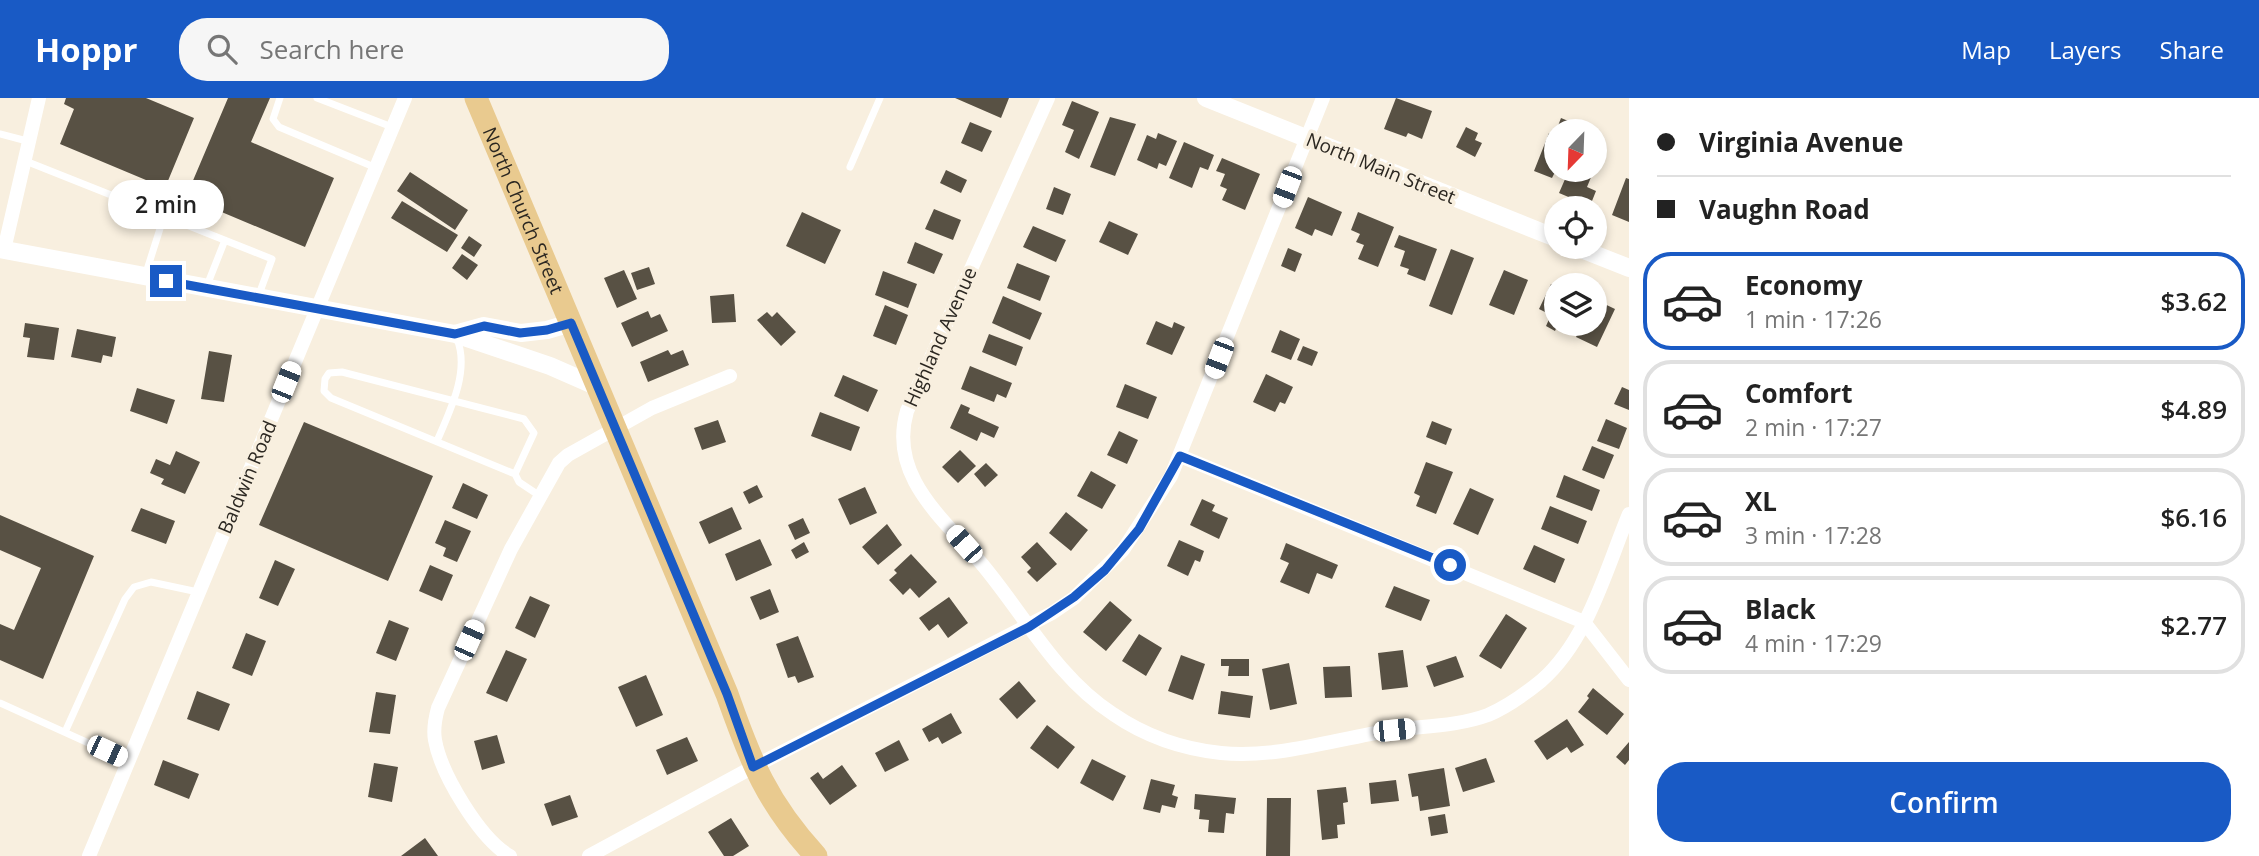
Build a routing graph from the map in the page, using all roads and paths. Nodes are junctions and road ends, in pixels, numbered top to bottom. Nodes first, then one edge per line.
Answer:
1 (38, 98) edge
2 (280, 98) edge
3 (317, 98) edge
4 (405, 98) edge
5 (476, 98) edge
6 (880, 98) edge
7 (1048, 98) edge
8 (1206, 98) edge
9 (1324, 98) edge
10 (392, 127) junction
11 (0, 134) edge
12 (1307, 138) junction
13 (27, 141) junction
14 (23, 160) junction
15 (374, 167) junction
16 (850, 167) dead end
17 (164, 216) junction
18 (1544, 234) edge
19 (225, 240) junction
20 (2, 249) edge
21 (1606, 259) edge
22 (1629, 268) edge
23 (145, 277) junction
24 (206, 288) junction
25 (257, 298) junction
26 (315, 309) junction
27 (571, 323) junction
28 (455, 334) junction
29 (730, 376) dead end
30 (598, 387) junction
31 (454, 401) junction
32 (615, 428) junction
33 (436, 441) junction
34 (1180, 456) junction
35 (515, 474) junction
36 (540, 497) junction
37 (1629, 514) edge
38 (199, 592) junction
39 (1584, 622) junction
40 (1029, 627) junction
41 (1629, 680) edge
42 (0, 703) edge
43 (65, 732) junction
44 (128, 761) junction
45 (753, 767) junction
46 (788, 826) junction
47 (89, 856) edge
48 (510, 856) edge
49 (589, 856) edge
50 (802, 856) edge
51 (816, 856) edge

1 - 13 street
2 - 15 lane
3 - 10 lane
4 - 10 street, Baldwin Road
5 - 27 main road, North Church Street
6 - 16 lane
7 - 40 street, Highland Avenue
8 - 12 street, North Main Street
9 - 12 street
10 - 15 street, Baldwin Road
11 - 13 lane
12 - 18 street, North Main Street
12 - 34 street
13 - 14 street
14 - 17 lane
14 - 20 street
15 - 26 street, Baldwin Road
17 - 19 lane
17 - 23 lane
19 - 24 lane
19 - 25 lane
20 - 23 street
21 - 22 street
23 - 24 street
24 - 25 street
25 - 26 street
26 - 28 street
26 - 38 street, Baldwin Road
27 - 28 street
27 - 30 main road, North Church Street
28 - 30 street
28 - 31 lane
29 - 32 street
30 - 32 main road, North Church Street
31 - 33 lane
31 - 33 lane
31 - 35 lane
32 - 36 street
32 - 45 main road, North Church Street
33 - 35 lane
34 - 39 street
34 - 40 street
35 - 36 lane
36 - 48 street
37 - 39 street, Highland Avenue
38 - 43 lane
38 - 44 street, Baldwin Road
39 - 40 street, Highland Avenue
39 - 41 street
40 - 45 street
42 - 43 lane
43 - 44 lane
44 - 47 street, Baldwin Road
45 - 46 main road, North Church Street
45 - 49 street
46 - 50 main road
46 - 51 main road, North Church Street

